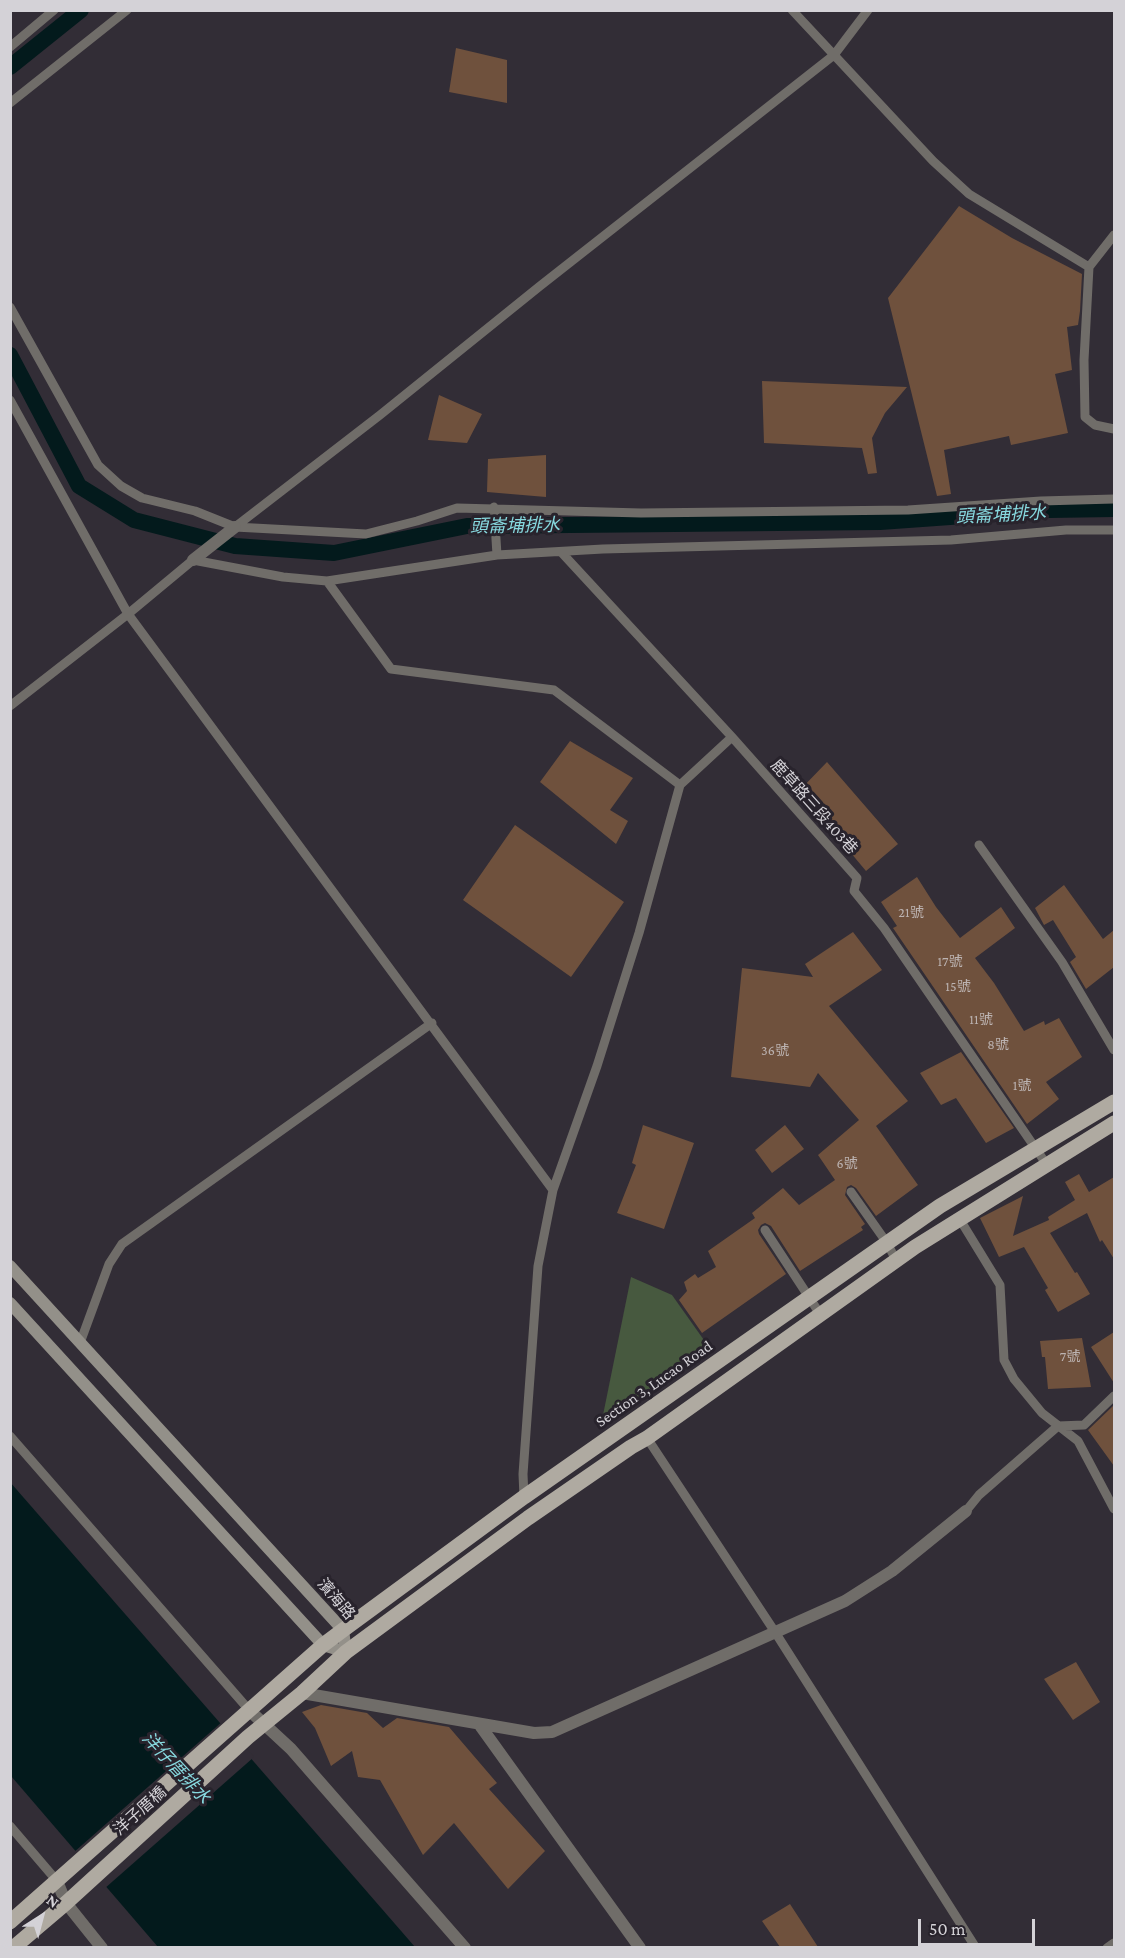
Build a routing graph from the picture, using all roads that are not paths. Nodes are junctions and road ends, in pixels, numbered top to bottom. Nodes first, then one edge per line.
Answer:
1 (54, 10) edge
2 (127, 10) edge
3 (792, 10) edge
4 (868, 10) edge
5 (10, 47) edge
6 (834, 55) junction
7 (10, 103) edge
8 (1114, 235) edge
9 (1089, 267) junction
10 (10, 308) edge
11 (10, 400) edge
12 (1114, 429) edge
13 (1114, 499) edge
14 (494, 507) junction
15 (235, 527) junction
16 (1114, 530) edge
17 (562, 553) junction
18 (497, 555) junction
19 (193, 560) junction
20 (327, 581) junction
21 (128, 614) junction
22 (10, 706) edge
23 (732, 737) junction
24 (680, 785) junction
25 (978, 845) dead end
26 (432, 1023) junction
27 (1114, 1050) edge
28 (1114, 1102) edge
29 (1114, 1124) edge
30 (1036, 1149) junction
31 (1047, 1165) junction
32 (553, 1190) junction
33 (851, 1192) dead end
34 (959, 1218) junction
35 (765, 1230) dead end
36 (887, 1243) junction
37 (897, 1260) junction
38 (10, 1266) edge
39 (809, 1297) junction
40 (10, 1303) edge
41 (820, 1314) junction
42 (80, 1342) junction
43 (1114, 1396) edge
44 (1058, 1426) junction
45 (10, 1437) edge
46 (647, 1438) junction
47 (524, 1497) junction
48 (1114, 1509) edge
49 (966, 1511) joint
50 (343, 1630) junction
51 (775, 1632) junction
52 (323, 1645) junction
53 (346, 1652) junction
54 (302, 1693) junction
55 (250, 1711) junction
56 (234, 1724) joint
57 (479, 1724) junction
58 (264, 1725) junction
59 (10, 1826) edge
60 (62, 1876) junction
61 (66, 1903) junction
62 (10, 1922) edge
63 (1114, 1943) edge
64 (13, 1947) edge
65 (102, 1947) edge
66 (465, 1947) edge
67 (640, 1947) edge
68 (976, 1947) edge
69 (1107, 1947) edge

1 - 5 lane
2 - 7 lane
3 - 6 lane
4 - 6 lane
6 - 9 lane
6 - 15 lane
8 - 9 lane
9 - 12 lane
10 - 15 lane
11 - 21 lane
13 - 14 lane
14 - 15 lane
14 - 18 lane
15 - 19 street
16 - 17 lane
17 - 18 lane
17 - 23 lane, 鹿草路三段403巷
18 - 20 lane
19 - 20 lane
19 - 21 lane
20 - 24 lane
21 - 22 lane
21 - 26 lane
23 - 24 lane
23 - 30 lane, 鹿草路三段403巷
24 - 32 lane
25 - 27 lane
26 - 32 lane
26 - 42 lane
28 - 30 main road, Section 3, Lucao Road
29 - 31 main road
30 - 31 lane, 鹿草路三段403巷
30 - 36 main road, Section 3, Lucao Road
31 - 34 main road
32 - 47 lane
33 - 36 lane
34 - 37 main road
34 - 44 lane
35 - 39 lane
36 - 37 lane
36 - 39 main road, Section 3, Lucao Road
37 - 41 main road
38 - 42 street, 濱海路
39 - 41 lane
39 - 47 main road, Section 3, Lucao Road
40 - 52 street
41 - 46 main road
42 - 50 street, 濱海路
43 - 44 lane
44 - 48 lane
44 - 49 lane
45 - 55 lane
46 - 51 lane
46 - 53 main road
47 - 50 main road, Section 3, Lucao Road
49 - 51 street
50 - 52 main road, Section 3, Lucao Road
50 - 53 street, 濱海路
51 - 57 street
51 - 68 lane
52 - 53 street
52 - 55 main road, Section 3, Lucao Road
53 - 54 main road
54 - 57 street
54 - 58 main road
55 - 56 main road, Section 3, Lucao Road
55 - 58 street
56 - 60 main road, 洋子厝橋
57 - 67 street
58 - 61 main road, 洋子厝橋
58 - 66 street
59 - 60 lane
60 - 61 street
60 - 62 main road
61 - 64 main road
61 - 65 street
63 - 69 lane

